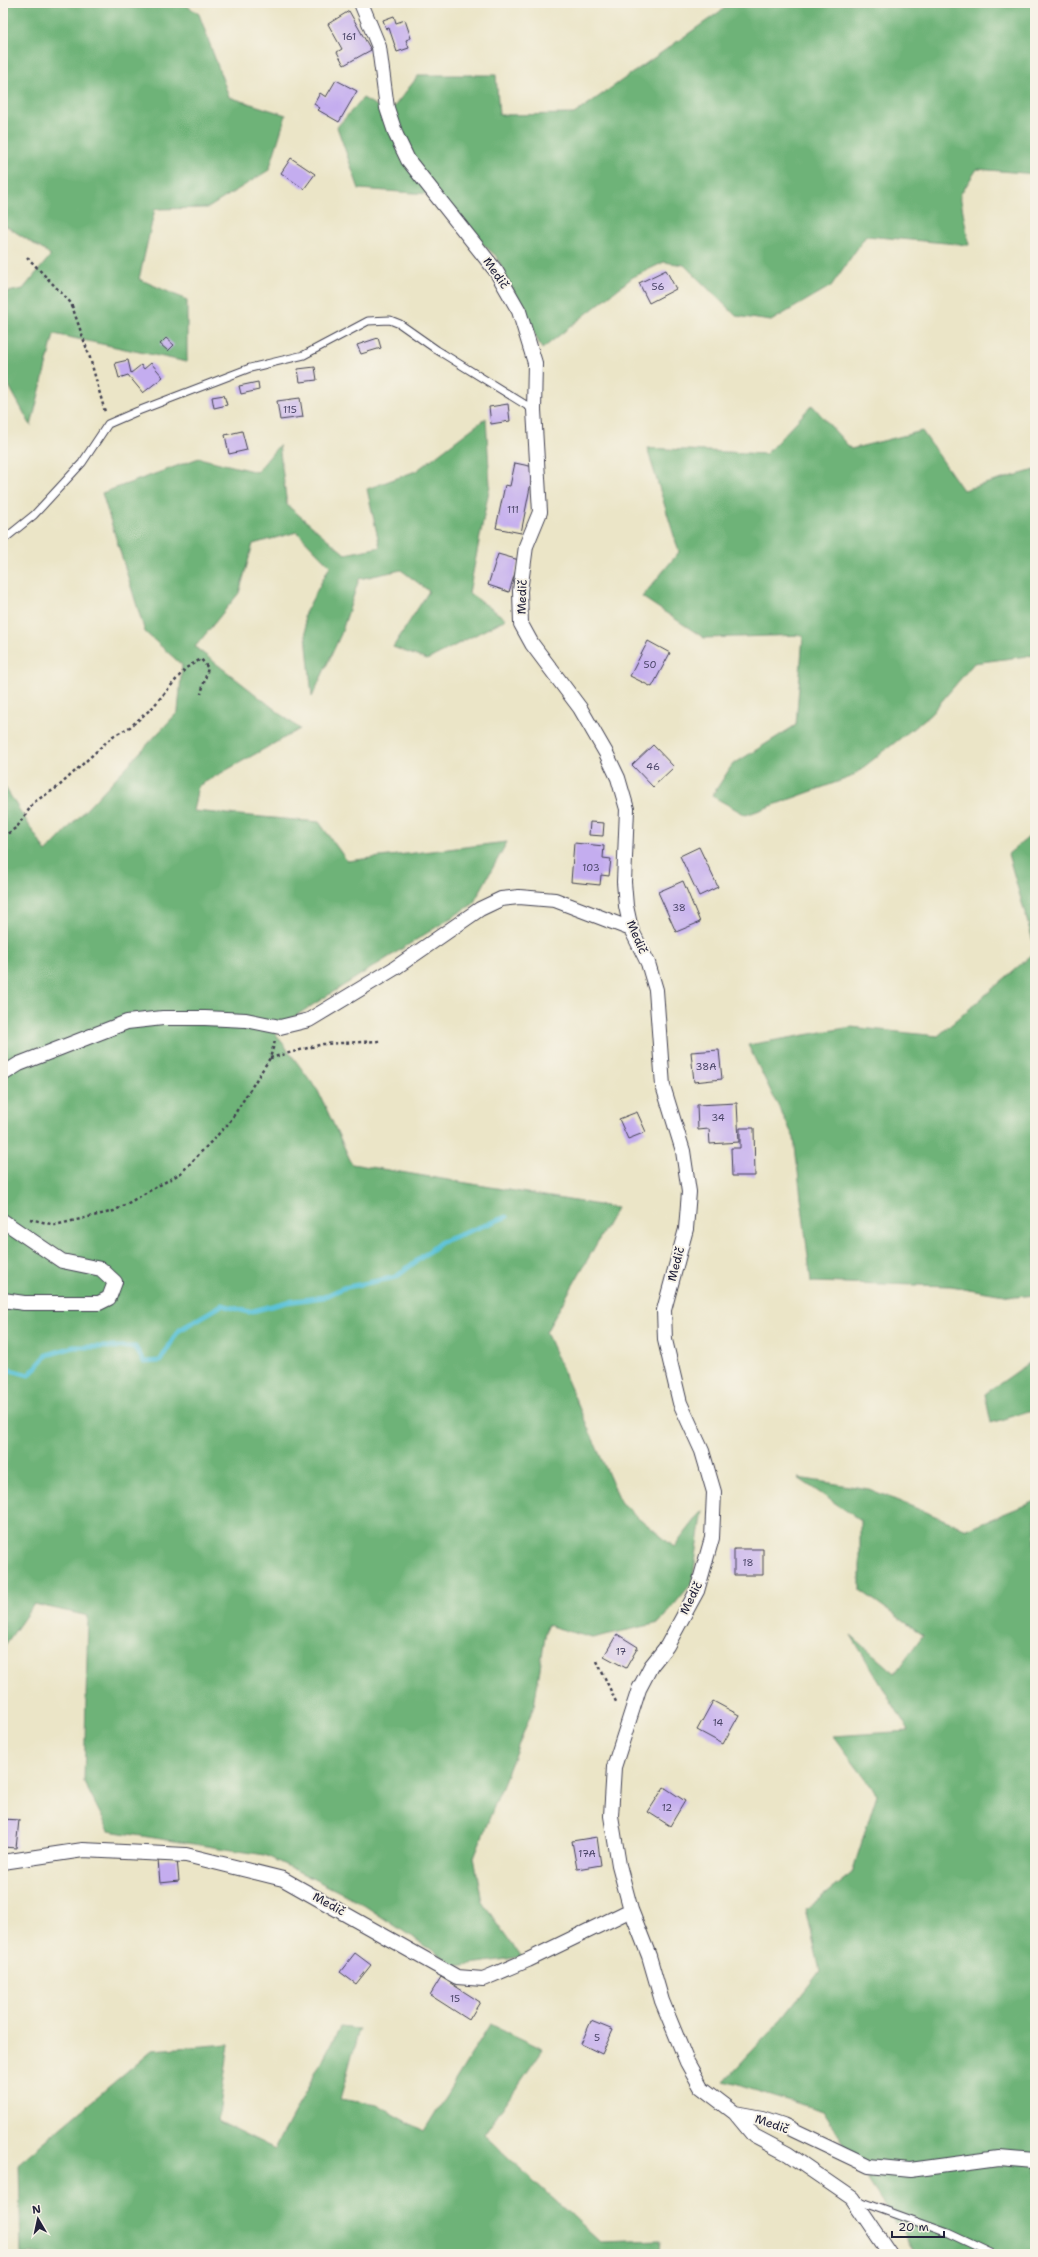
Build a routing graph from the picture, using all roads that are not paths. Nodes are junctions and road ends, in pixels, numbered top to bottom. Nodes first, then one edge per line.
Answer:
1 (360, 3) edge
2 (534, 410) junction
3 (3, 540) edge
4 (631, 929) junction
5 (3, 1074) edge
6 (3, 1221) edge
7 (3, 1300) edge
8 (3, 1862) edge
9 (631, 1910) junction
10 (735, 2113) junction
11 (1035, 2161) edge
12 (852, 2198) junction
13 (890, 2254) edge
14 (993, 2254) edge

1 - 2 street, Medič
2 - 3 lane
2 - 4 street, Medič
4 - 5 street
4 - 9 street, Medič
6 - 7 street
8 - 9 street, Medič
9 - 10 street, Medič
10 - 11 street, Medič
10 - 12 street
12 - 13 street
12 - 14 lane

